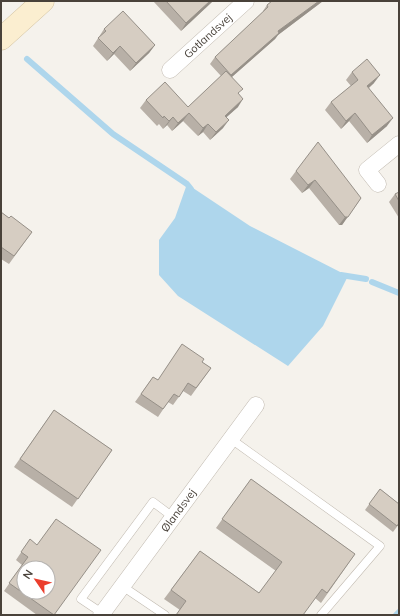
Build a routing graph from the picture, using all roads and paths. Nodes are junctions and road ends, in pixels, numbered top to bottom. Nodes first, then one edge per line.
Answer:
1 (43, 1) edge
2 (246, 1) edge
3 (1, 39) edge
4 (170, 70) dead end
5 (399, 144) edge
6 (378, 184) dead end
7 (256, 405) dead end
8 (231, 439) junction
9 (173, 517) junction
10 (122, 586) junction
11 (101, 614) edge
12 (164, 615) edge
13 (321, 615) edge

1 - 3 street
2 - 4 street, Gotlandsvej
5 - 6 street
7 - 8 street, Ølandsvej
8 - 9 street, Ølandsvej
8 - 13 lane
9 - 10 street, Ølandsvej
9 - 11 lane
10 - 11 street, Ølandsvej
10 - 12 lane

